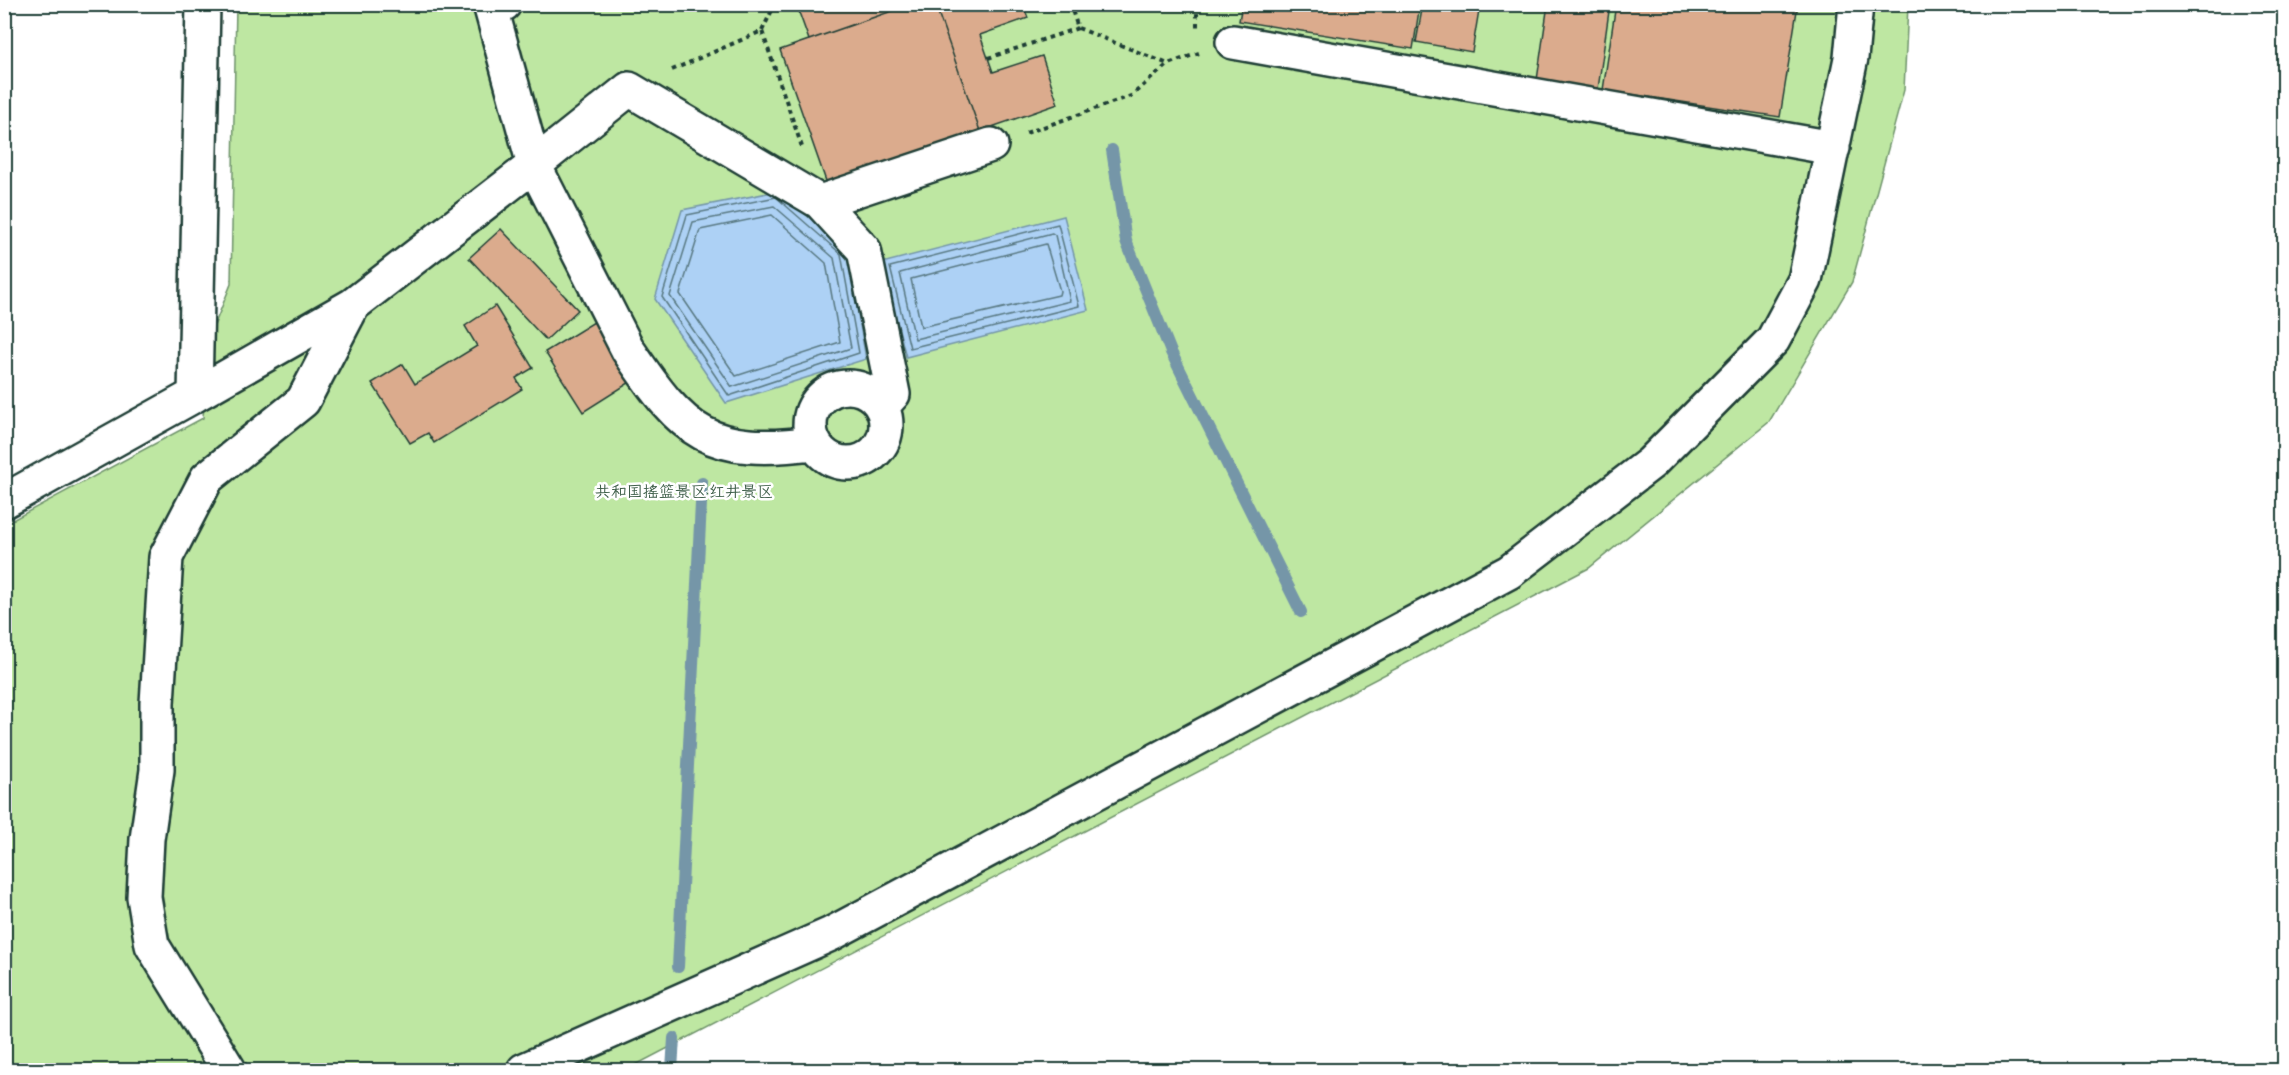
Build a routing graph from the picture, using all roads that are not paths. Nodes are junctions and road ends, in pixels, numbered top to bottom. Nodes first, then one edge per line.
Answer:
1 (202, 4) edge
2 (504, 4) edge
3 (1856, 4) edge
4 (1233, 42) road end
5 (991, 145) road end
6 (1833, 148) junction
7 (534, 165) junction
8 (820, 202) junction
9 (353, 305) junction
10 (195, 395) junction
11 (882, 406) junction
12 (814, 443) junction
13 (4, 501) edge
14 (229, 1071) edge
15 (524, 1071) edge

1 - 10 street
2 - 7 street
3 - 6 street
4 - 6 street
5 - 8 street
6 - 15 street
7 - 8 street
7 - 9 street
7 - 12 street
8 - 11 street
9 - 10 street
9 - 14 street
10 - 13 street
11 - 12 street
11 - 12 street

